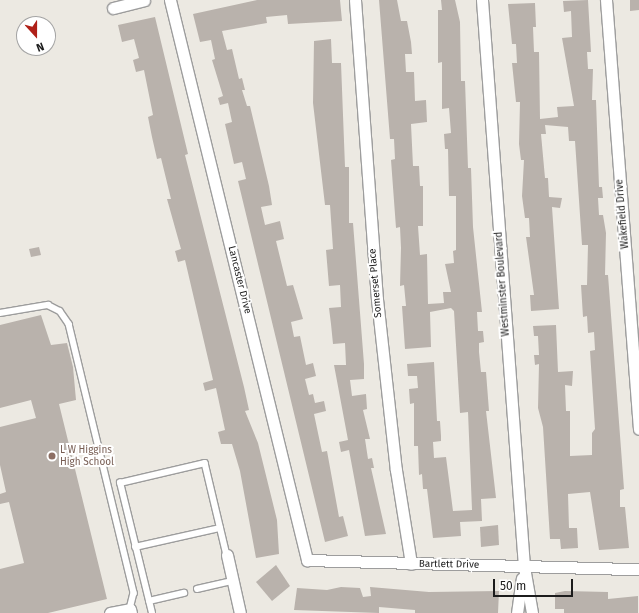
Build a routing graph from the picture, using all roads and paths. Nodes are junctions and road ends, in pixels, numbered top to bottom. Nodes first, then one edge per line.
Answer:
1 (144, 0) edge
2 (170, 0) edge
3 (355, 0) edge
4 (482, 0) edge
5 (606, 0) edge
6 (113, 8) dead end
7 (0, 313) edge
8 (639, 429) edge
9 (220, 528) junction
10 (136, 548) junction
11 (227, 555) joint
12 (308, 560) joint
13 (412, 564) junction
14 (524, 567) junction
15 (639, 569) edge
16 (233, 581) junction
17 (197, 589) dead end
18 (184, 593) dead end
19 (149, 601) junction
20 (131, 611) edge
21 (110, 613) edge
22 (152, 613) edge
23 (240, 613) edge
24 (517, 613) edge
25 (532, 613) edge

1 - 6 street
2 - 12 street, Lancaster Drive
3 - 13 street, Somerset Place
4 - 14 street, Westminster Boulevard
5 - 8 street, Wakefield Drive
7 - 20 lane
9 - 10 lane
9 - 10 lane
9 - 11 lane
10 - 19 lane
11 - 16 street
12 - 13 street, Bartlett Drive
13 - 14 street, Bartlett Drive
14 - 15 street, Bartlett Drive
14 - 24 street, Westminster Boulevard
14 - 25 street, Westminster Boulevard
16 - 17 lane
16 - 23 street
18 - 19 lane
19 - 22 lane
20 - 21 street

